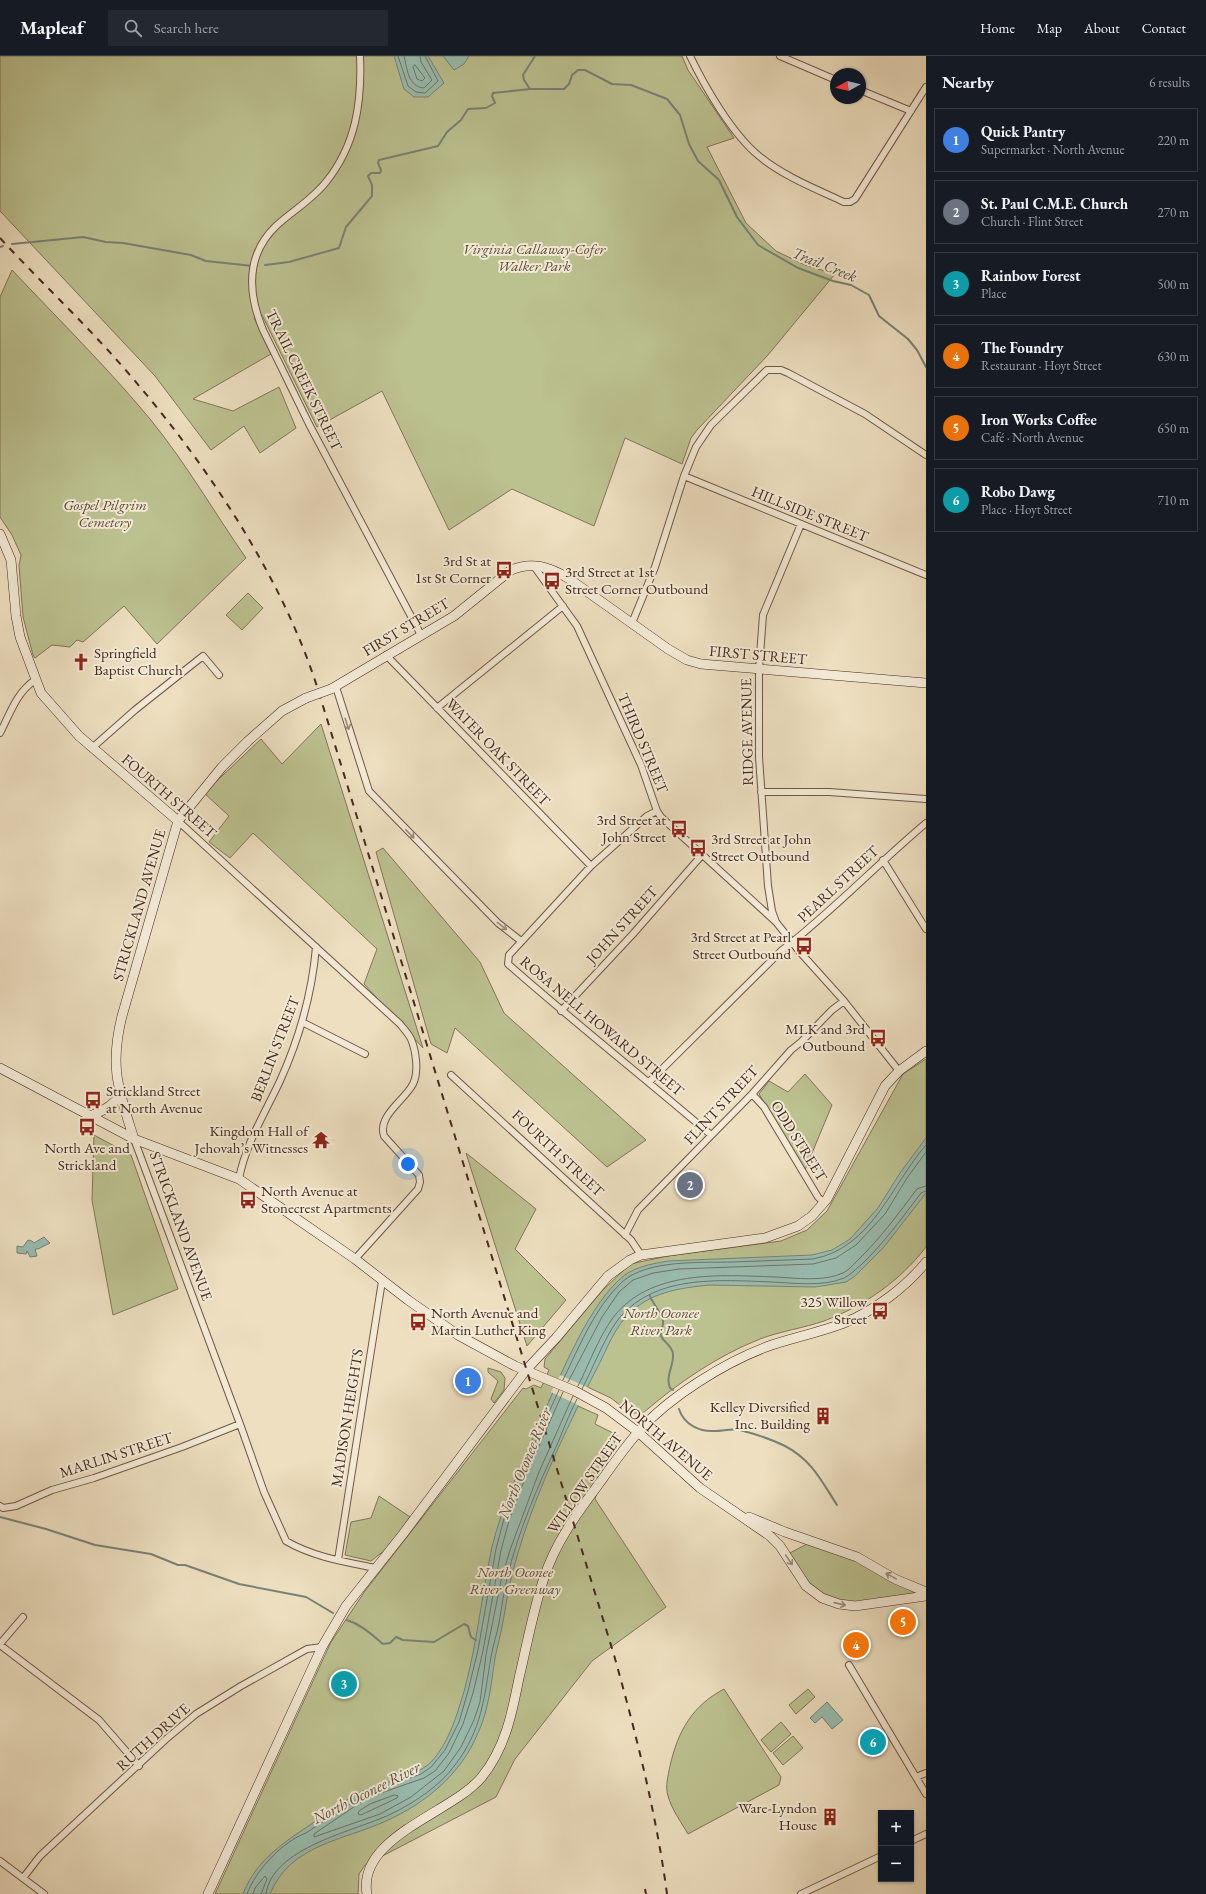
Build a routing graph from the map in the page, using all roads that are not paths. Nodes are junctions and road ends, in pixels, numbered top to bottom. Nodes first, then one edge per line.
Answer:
1 (360, 56) edge
2 (690, 56) edge
3 (780, 56) edge
4 (830, 77) edge
5 (926, 87) edge
6 (866, 92) edge
7 (911, 111) junction
8 (926, 455) edge
9 (684, 476) junction
10 (801, 524) junction
11 (0, 534) edge
12 (533, 565) junction
13 (926, 575) edge
14 (563, 606) junction
15 (632, 623) junction
16 (421, 635) junction
17 (386, 656) junction
18 (760, 669) junction
19 (219, 675) dead end
20 (35, 680) junction
21 (926, 683) edge
22 (334, 688) junction
23 (437, 708) junction
24 (0, 733) edge
25 (92, 748) junction
26 (761, 792) junction
27 (926, 799) edge
28 (657, 811) junction
29 (178, 821) junction
30 (926, 823) edge
31 (702, 855) junction
32 (883, 860) junction
33 (591, 866) junction
34 (776, 922) junction
35 (926, 929) edge
36 (521, 941) junction
37 (792, 943) junction
38 (316, 947) junction
39 (844, 1001) junction
40 (561, 1011) junction
41 (302, 1022) junction
42 (926, 1052) edge
43 (365, 1054) dead end
44 (0, 1068) edge
45 (899, 1071) junction
46 (452, 1075) dead end
47 (649, 1082) junction
48 (752, 1094) junction
49 (121, 1095) junction
50 (89, 1116) junction
51 (710, 1134) junction
52 (134, 1139) junction
53 (239, 1179) junction
54 (824, 1203) junction
55 (625, 1235) junction
56 (641, 1255) junction
57 (355, 1259) junction
58 (926, 1262) edge
59 (382, 1281) junction
60 (526, 1370) junction
61 (240, 1424) junction
62 (638, 1432) junction
63 (0, 1506) edge
64 (729, 1508) junction
65 (338, 1560) junction
66 (376, 1568) junction
67 (926, 1592) edge
68 (926, 1596) edge
69 (23, 1617) dead end
70 (0, 1645) edge
71 (322, 1647) junction
72 (849, 1665) dead end
73 (138, 1766) junction
74 (926, 1773) edge
75 (916, 1777) junction
76 (926, 1794) edge
77 (926, 1834) edge
78 (914, 1840) edge
79 (878, 1857) edge
80 (0, 1861) edge
81 (23, 1878) junction
82 (44, 1894) edge
83 (208, 1894) edge
84 (367, 1894) edge
85 (801, 1894) edge

1 - 16 street, TRAIL CREEK STREET
2 - 7 street
3 - 4 street
5 - 7 street
6 - 7 street
8 - 9 street
9 - 10 street, HILLSIDE STREET
9 - 15 street
10 - 13 street, HILLSIDE STREET
10 - 18 street, RIDGE AVENUE
11 - 20 street, FOURTH STREET
12 - 14 street, THIRD STREET
12 - 15 street, FIRST STREET
12 - 16 street, FIRST STREET
14 - 23 street
14 - 28 street, THIRD STREET
15 - 18 street, FIRST STREET
16 - 17 street, FIRST STREET
17 - 22 street, FIRST STREET
17 - 23 street, WATER OAK STREET
18 - 21 street, FIRST STREET
18 - 26 street, RIDGE AVENUE
19 - 25 street
20 - 24 street
20 - 25 street, FOURTH STREET
22 - 29 street, FIRST STREET, bridge
22 -> 36 street, ROSA NELL HOWARD STREET
23 - 33 street, WATER OAK STREET
25 - 29 street, FOURTH STREET
26 - 27 street
26 - 34 street, RIDGE AVENUE
28 - 31 street, THIRD STREET
28 - 33 street
29 - 38 street, FOURTH STREET
29 - 49 street, STRICKLAND AVENUE
30 - 32 street, PEARL STREET
31 - 34 street, THIRD STREET
31 - 40 street, JOHN STREET
32 - 35 street
32 - 37 street, PEARL STREET
33 - 36 street
34 - 37 street, THIRD STREET
36 - 40 street, ROSA NELL HOWARD STREET
37 - 39 street, THIRD STREET
37 - 47 street, PEARL STREET
38 - 41 street, BERLIN STREET
38 - 57 street, FOURTH STREET
39 - 45 street, THIRD STREET
39 - 48 street, FLINT STREET
40 - 47 street, ROSA NELL HOWARD STREET
41 - 43 street
41 - 53 street, BERLIN STREET
42 - 45 street
44 - 50 street, NORTH AVENUE
45 - 54 street
46 - 55 street, FOURTH STREET
47 - 51 street, ROSA NELL HOWARD STREET
48 - 51 street, FLINT STREET
48 - 54 street, ODD STREET
49 - 50 street
49 - 52 street, STRICKLAND AVENUE
50 - 52 street, NORTH AVENUE
51 - 55 street, FLINT STREET
52 - 53 street, NORTH AVENUE
52 - 61 street, STRICKLAND AVENUE
53 - 57 street, NORTH AVENUE
54 - 56 street
55 - 56 street, FOURTH STREET
56 - 60 street
57 - 59 street, NORTH AVENUE
58 - 62 street, WILLOW STREET
59 - 60 street, NORTH AVENUE
59 - 65 street, MADISON HEIGHTS
60 - 62 street, NORTH AVENUE
60 - 66 street
61 - 63 street, MARLIN STREET
61 - 65 street, STRICKLAND AVENUE
62 - 64 street, NORTH AVENUE
62 - 84 street, WILLOW STREET
67 -> 64 street, NORTH AVENUE
64 -> 68 street, NORTH AVENUE
65 - 66 street, STRICKLAND AVENUE
66 - 71 street
69 - 70 street
70 - 73 street
71 - 73 street, RUTH DRIVE
71 - 83 street
72 - 75 street
73 - 81 street, RUTH DRIVE
74 - 75 street
75 - 76 street
77 - 78 street
79 - 85 street
80 - 81 street
81 - 82 street

